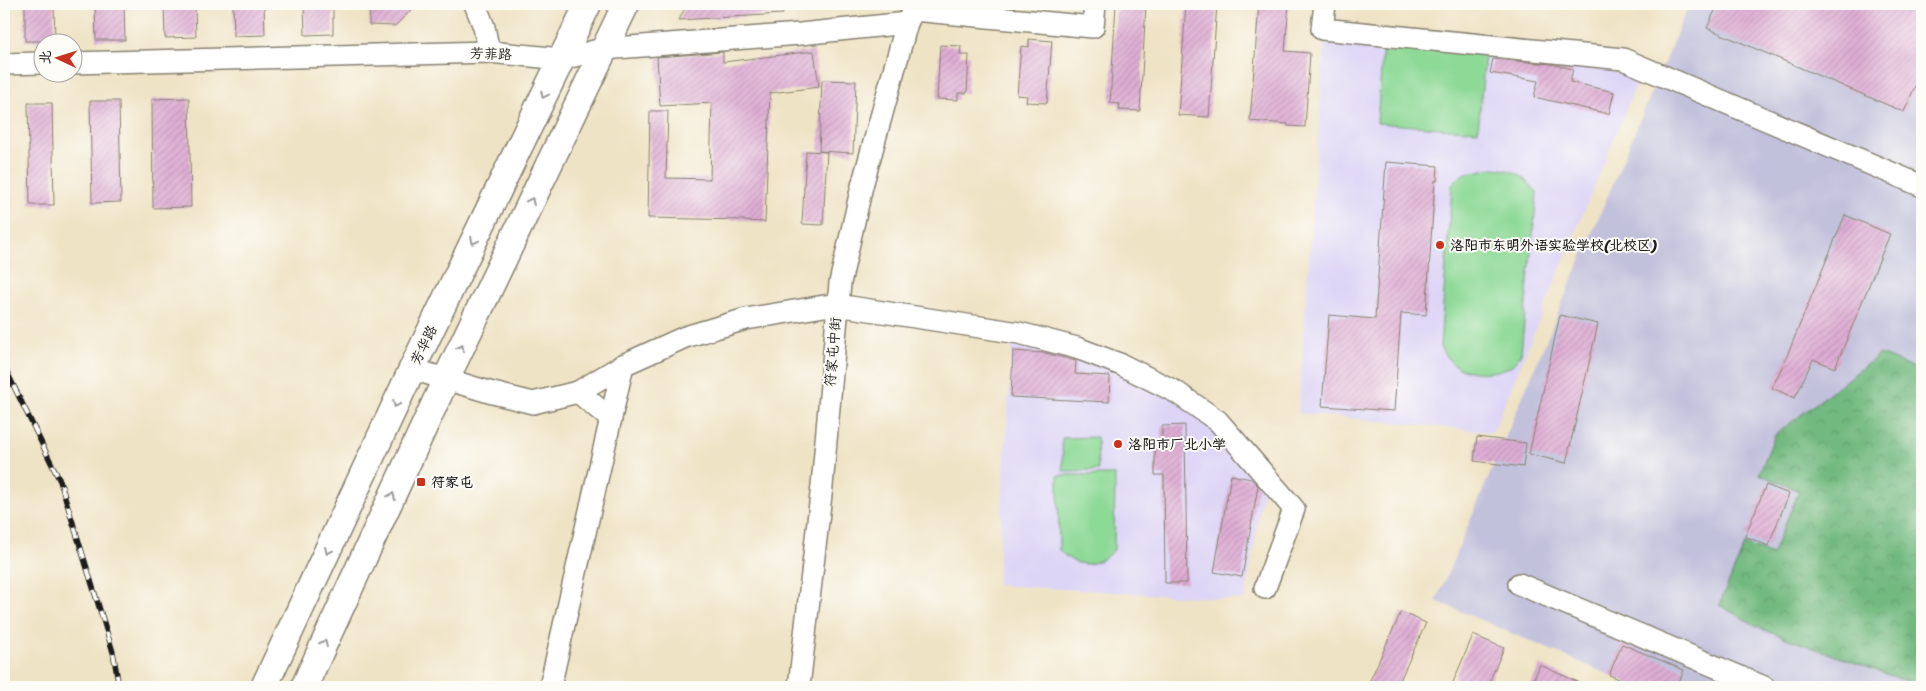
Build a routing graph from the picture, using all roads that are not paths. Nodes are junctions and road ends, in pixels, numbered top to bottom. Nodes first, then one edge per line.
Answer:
1 (475, 4) edge
2 (588, 4) edge
3 (626, 4) edge
4 (1095, 4) edge
5 (1324, 4) edge
6 (912, 12) edge
7 (603, 49) junction
8 (489, 52) junction
9 (562, 59) junction
10 (82, 62) edge
11 (32, 63) edge
12 (4, 64) edge
13 (1922, 186) edge
14 (837, 305) junction
15 (623, 365) junction
16 (412, 369) junction
17 (446, 379) junction
18 (578, 392) junction
19 (611, 419) junction
20 (1519, 584) dead end
21 (1265, 588) dead end
22 (264, 687) edge
23 (304, 687) edge
24 (550, 687) edge
25 (799, 687) edge
26 (1764, 687) edge

1 - 8 street
2 - 9 main road, 芳华路
3 - 7 main road
4 - 6 street, 芳菲路
5 - 13 street
6 - 7 street, 芳菲路
6 - 14 street, 符家屯中街
7 - 9 street, 芳菲路
17 -> 7 main road
8 - 9 street, 芳菲路
8 - 10 street, 芳菲路
9 -> 16 main road, 芳华路
11 - 12 street
14 - 15 street
14 - 21 street
14 - 25 street, 符家屯中街
15 - 18 street
15 - 19 street
16 - 17 street
16 -> 22 main road, 芳华路
17 - 18 street
23 -> 17 main road
18 - 19 street
19 - 24 street
20 - 26 street

